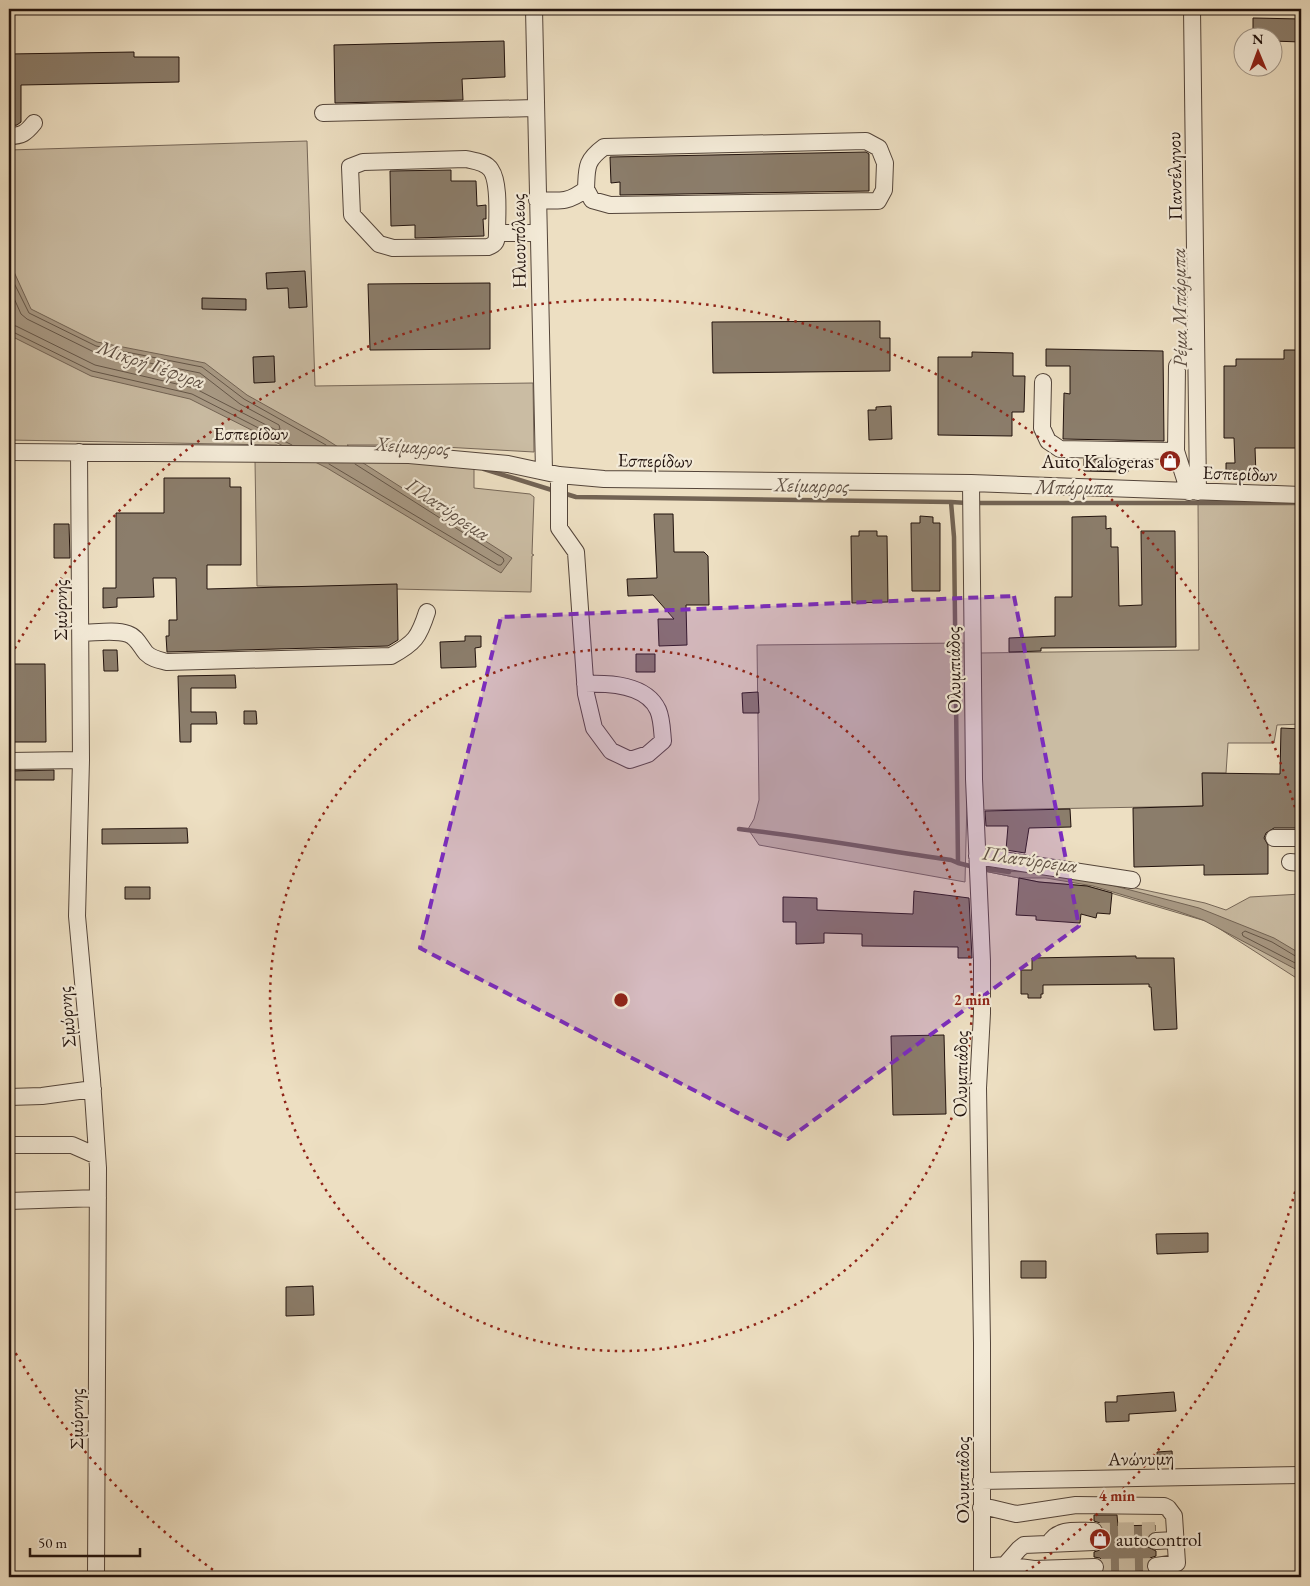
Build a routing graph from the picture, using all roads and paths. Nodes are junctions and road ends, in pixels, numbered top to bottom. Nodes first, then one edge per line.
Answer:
1 (534, 9) edge
2 (1192, 9) edge
3 (535, 108) junction
4 (323, 113) dead end
5 (34, 123) dead end
6 (9, 136) edge
7 (586, 189) junction
8 (538, 200) junction
9 (497, 233) junction
10 (538, 233) junction
11 (1196, 355) junction
12 (1043, 382) dead end
13 (1176, 451) junction
14 (9, 452) edge
15 (79, 452) junction
16 (551, 473) junction
17 (971, 483) junction
18 (1194, 492) junction
19 (1301, 495) edge
20 (427, 612) dead end
21 (81, 633) junction
22 (585, 684) junction
23 (81, 760) junction
24 (9, 761) edge
25 (1274, 838) dead end
26 (1301, 838) edge
27 (977, 856) junction
28 (1132, 880) dead end
29 (93, 1089) junction
30 (9, 1097) edge
31 (9, 1145) edge
32 (97, 1156) junction
33 (98, 1198) junction
34 (9, 1201) edge
35 (1301, 1475) edge
36 (981, 1481) junction
37 (982, 1508) junction
38 (1175, 1535) junction
39 (1156, 1536) tunnel mouth
40 (1094, 1537) tunnel mouth
41 (1005, 1565) junction
42 (1156, 1566) tunnel mouth
43 (1095, 1568) tunnel mouth
44 (982, 1572) edge
45 (96, 1577) edge

1 - 3 street, Ηλιουπόλεως
2 - 11 street, Πανσέληνου
3 - 4 street
3 - 8 street, Ηλιουπόλεως
5 - 6 street
7 - 7 street
7 - 8 street
8 - 10 street, Ηλιουπόλεως
9 - 9 street
9 - 10 street
10 - 16 street, Ηλιουπόλεως
11 - 13 street
11 - 18 street, Πανσέληνου
12 - 13 street
13 - 18 street
14 - 15 street, Εσπερίδων
15 - 16 street, Εσπερίδων
15 - 21 street, Σμύρνης
16 - 17 street, Εσπερίδων
16 - 22 street, Ηλιουπόλεως
17 - 18 street, Εσπερίδων
17 - 27 street, Ολυμπιάδος
18 - 19 street, Εσπερίδων
20 - 21 street
21 - 23 street, Σμύρνης
22 - 22 street
23 - 24 street
23 - 29 street, Σμύρνης
25 - 26 street
27 - 28 street
27 - 36 street, Ολυμπιάδος
29 - 30 street
29 - 32 street, Σμύρνης
31 - 32 street
32 - 33 street, Σμύρνης
33 - 34 street
33 - 45 street, Σμύρνης
35 - 36 street, Ανώνυμη
36 - 37 street, Ολυμπιάδος
37 - 38 street
37 - 44 street, Ολυμπιάδος
38 - 39 street
38 - 42 street
40 - 41 street
41 - 43 street
41 - 44 street

